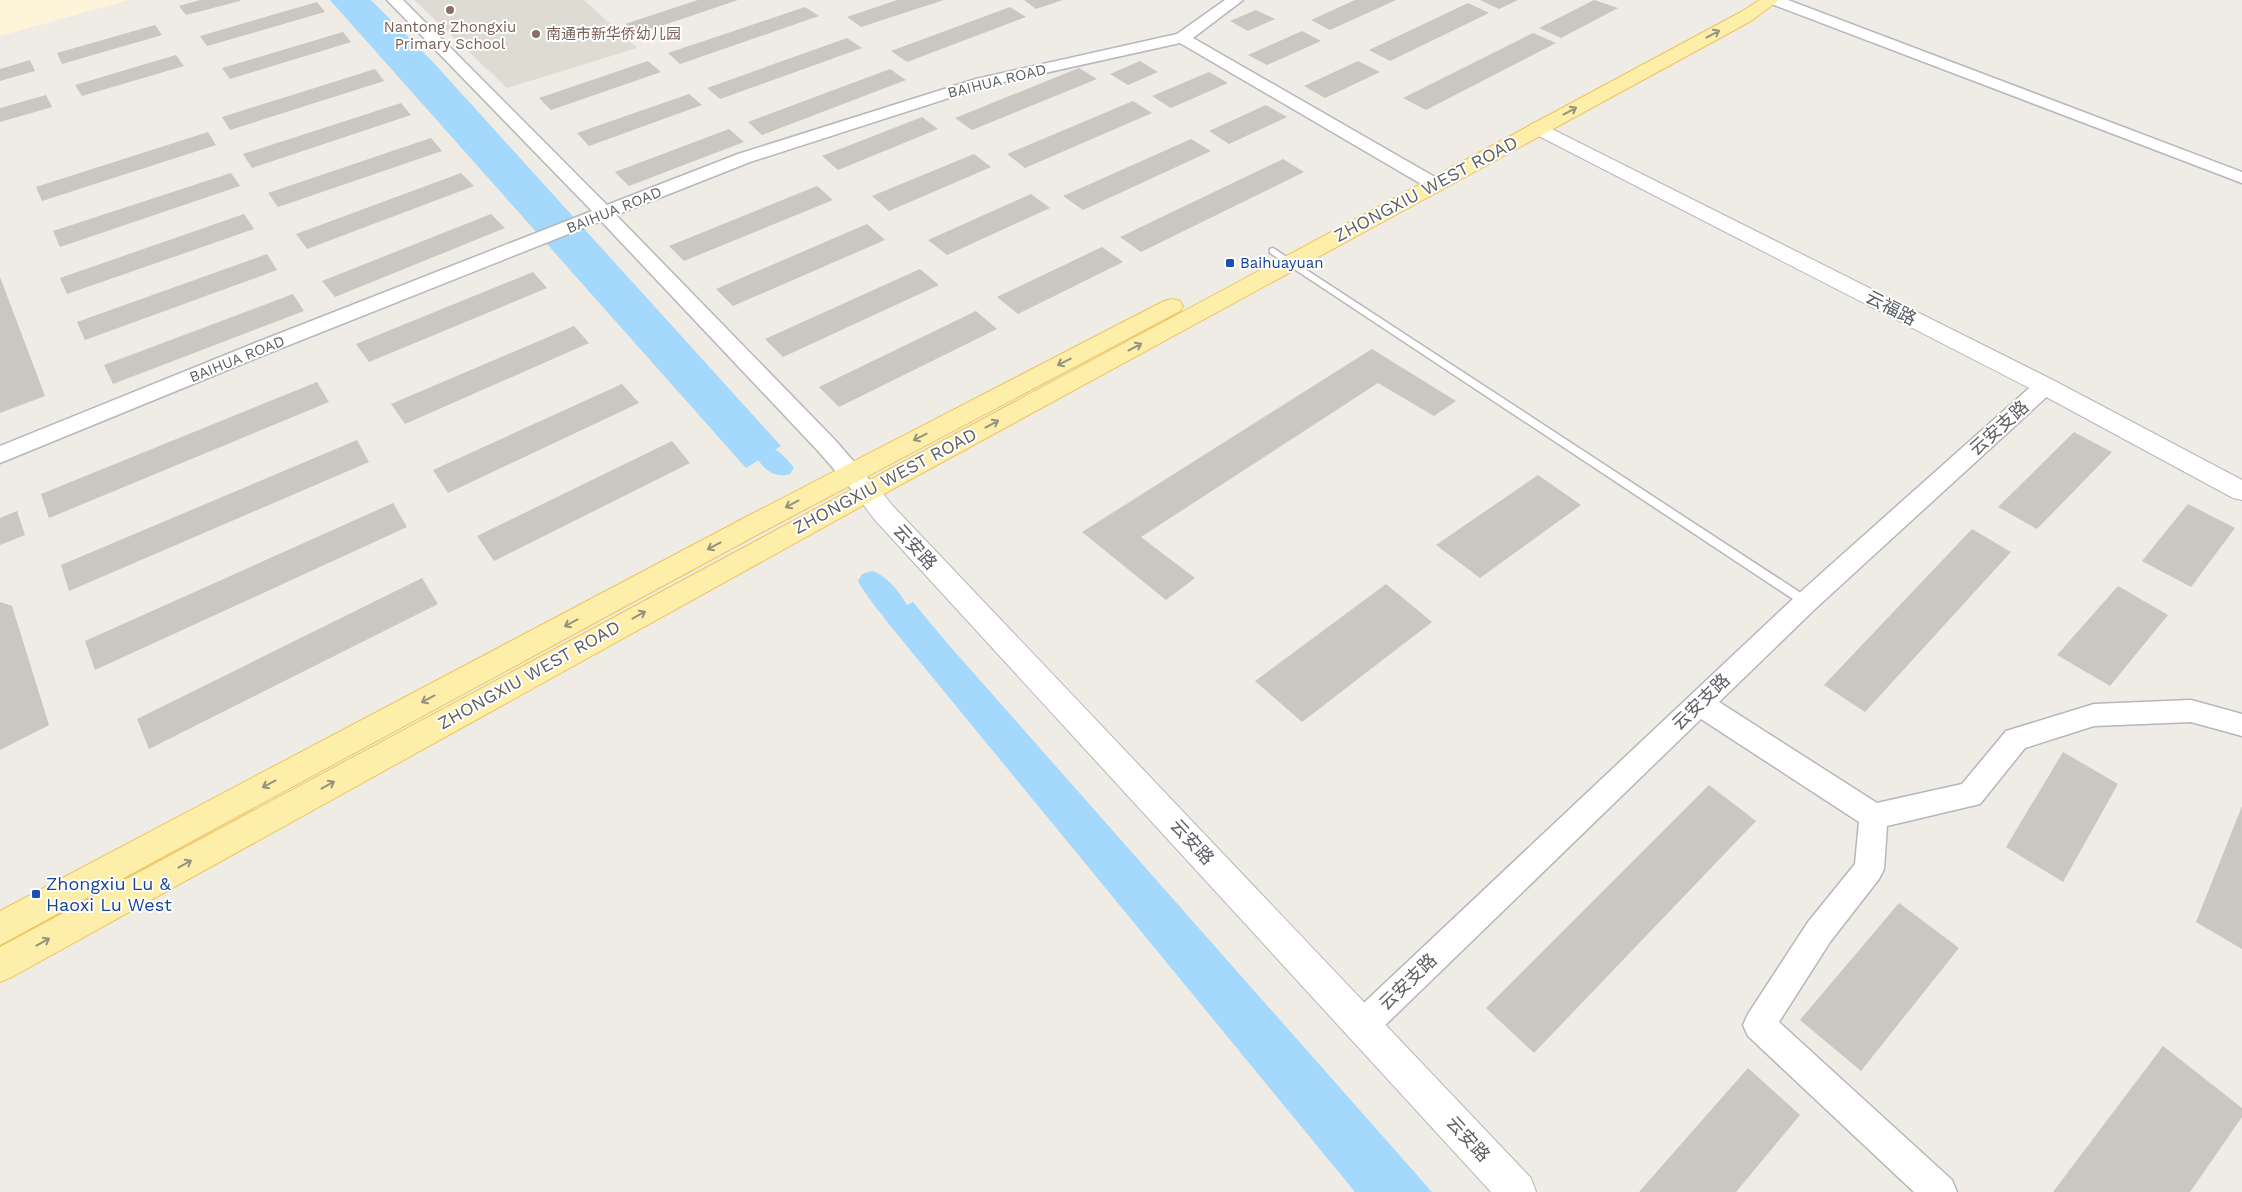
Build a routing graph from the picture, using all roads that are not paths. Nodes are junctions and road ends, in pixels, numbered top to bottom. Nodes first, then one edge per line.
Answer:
1 (394, 0) edge
2 (1235, 0) edge
3 (1739, 0) edge
4 (1771, 0) edge
5 (1774, 0) edge
6 (1182, 38) junction
7 (1538, 128) junction
8 (2242, 178) edge
9 (1426, 179) junction
10 (597, 217) junction
11 (1281, 257) junction
12 (2045, 386) junction
13 (0, 455) edge
14 (858, 483) junction
15 (2242, 491) edge
16 (1806, 602) junction
17 (1699, 704) junction
18 (2242, 725) edge
19 (1874, 816) junction
20 (0, 929) edge
21 (0, 965) edge
22 (1363, 1025) junction
23 (1517, 1192) edge
24 (1940, 1192) edge

1 - 10 street
2 - 6 street, BAIHUA ROAD
3 - 9 main road, ZHONGXIU WEST ROAD
7 -> 4 main road, ZHONGXIU WEST ROAD
5 - 8 street
6 - 9 street
6 - 10 street, BAIHUA ROAD
7 - 9 main road, ZHONGXIU WEST ROAD
7 - 12 street, 云福路
9 - 11 main road, ZHONGXIU WEST ROAD
10 - 13 street, BAIHUA ROAD
10 - 14 street
11 - 14 main road, ZHONGXIU WEST ROAD
11 - 16 lane
12 - 15 street, 云福路
12 - 16 street, 云安支路
14 -> 20 main road, ZHONGXIU WEST ROAD
21 -> 14 main road, ZHONGXIU WEST ROAD
14 - 22 street, 云安路
16 - 17 street, 云安支路
17 - 19 street
17 - 22 street, 云安支路
18 - 19 street
19 - 24 street
22 - 23 street, 云安路

